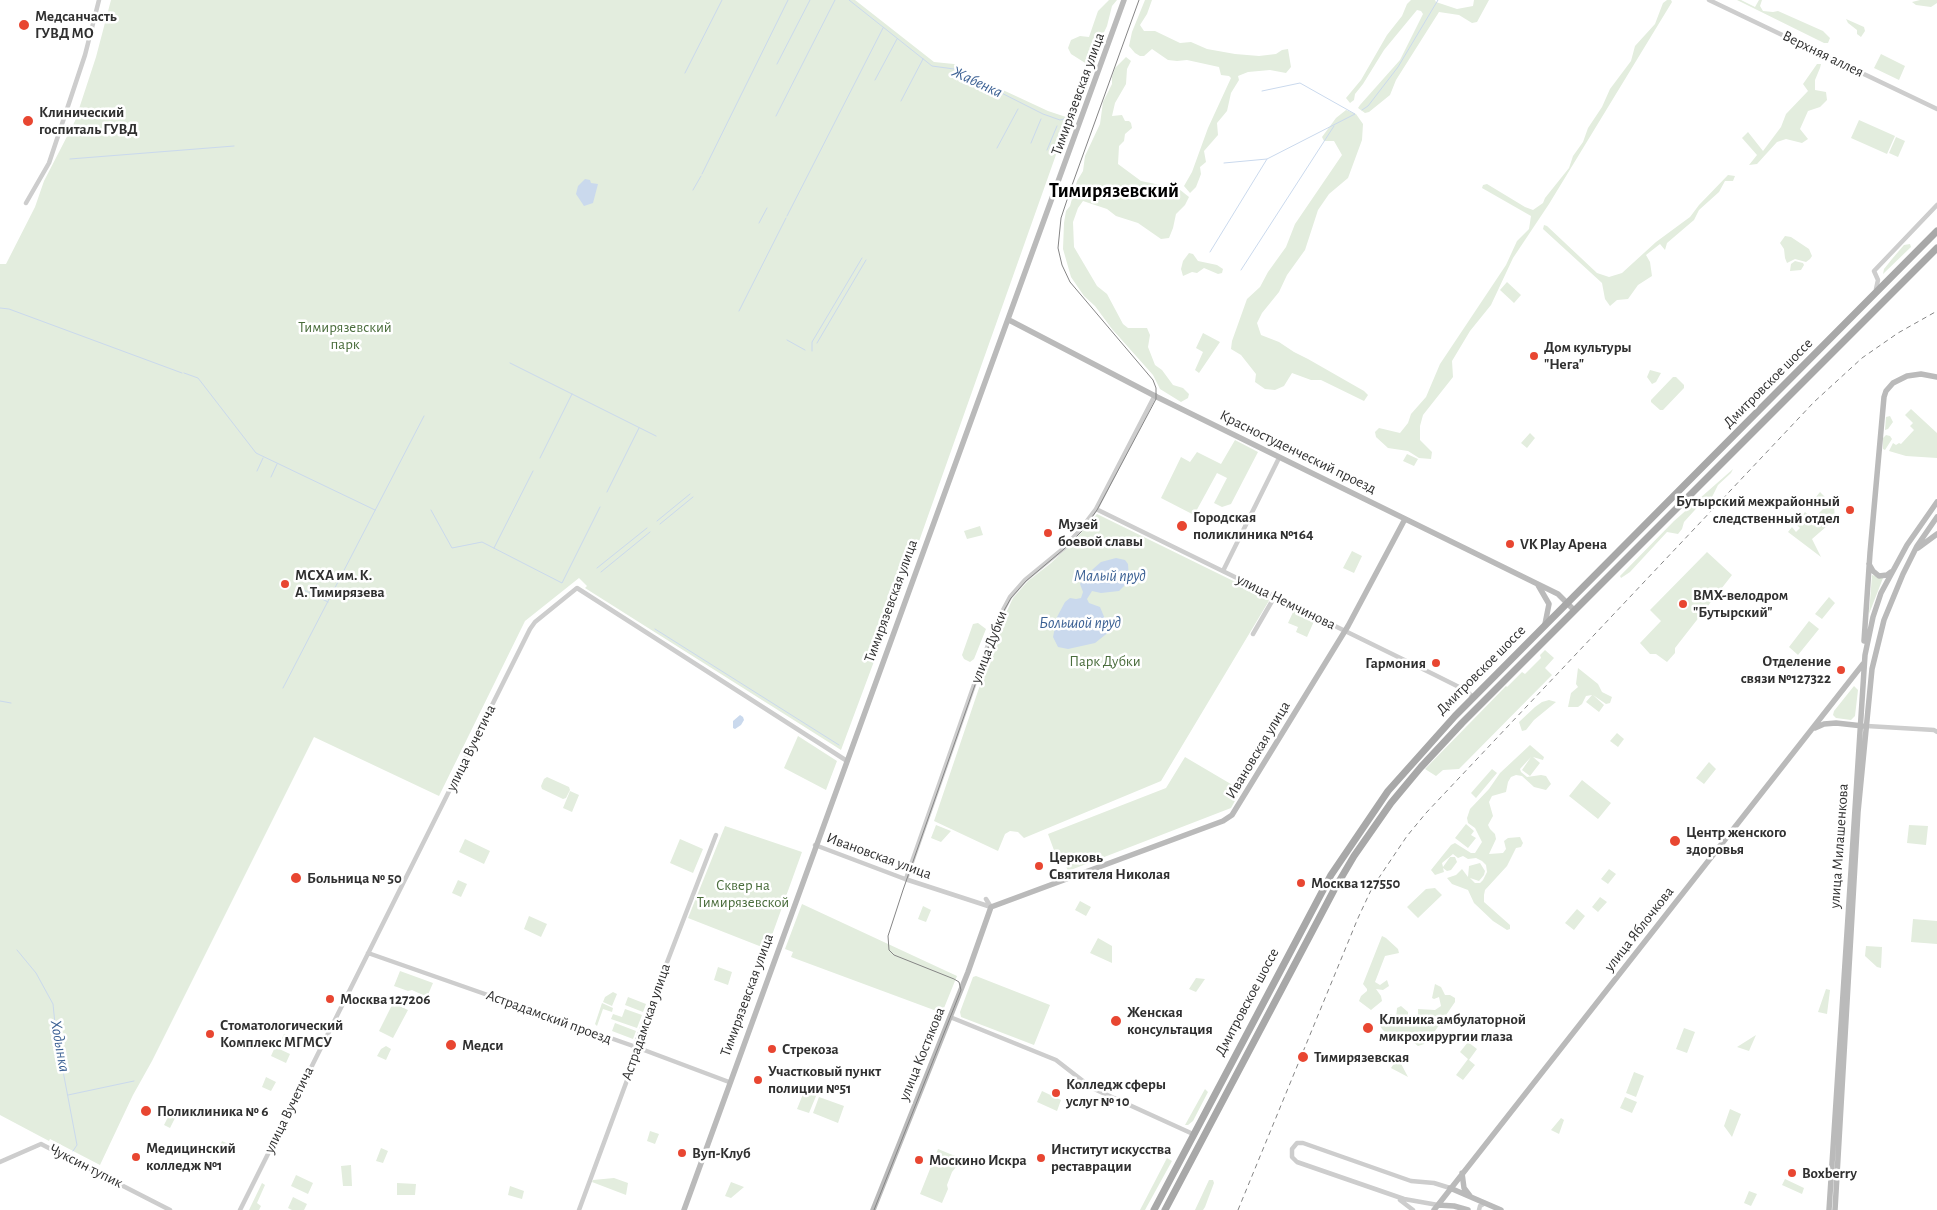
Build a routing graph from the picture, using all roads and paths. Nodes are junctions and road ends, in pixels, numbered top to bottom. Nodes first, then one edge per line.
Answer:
1 (99, 0) edge
2 (1124, 0) edge
3 (1709, 0) edge
4 (1937, 109) edge
5 (26, 203) dead end
6 (1937, 205) edge
7 (1937, 231) edge
8 (1937, 248) edge
9 (1874, 294) junction
10 (1009, 320) junction
11 (1937, 377) edge
12 (1155, 395) junction
13 (1278, 460) dead end
14 (1937, 502) edge
15 (1096, 509) junction
16 (1937, 517) edge
17 (1405, 519) junction
18 (1937, 534) edge
19 (1910, 558) junction
20 (1869, 563) junction
21 (1894, 569) junction
22 (1223, 571) junction
23 (1537, 584) junction
24 (1275, 596) junction
25 (1567, 603) junction
26 (1574, 610) junction
27 (1545, 625) junction
28 (1345, 631) junction
29 (1253, 634) dead end
30 (1865, 656) junction
31 (1864, 663) junction
32 (1863, 675) junction
33 (1871, 677) junction
34 (1853, 678) junction
35 (1473, 697) junction
36 (1829, 709) junction
37 (1836, 724) junction
38 (1860, 726) junction
39 (1867, 726) junction
40 (1812, 730) junction
41 (1937, 732) edge
42 (847, 761) junction
43 (716, 835) dead end
44 (815, 846) junction
45 (906, 879) junction
46 (986, 899) dead end
47 (991, 907) junction
48 (368, 953) junction
49 (950, 1017) junction
50 (636, 1047) junction
51 (729, 1082) junction
52 (1194, 1134) junction
53 (0, 1162) edge
54 (1462, 1173) junction
55 (1450, 1188) junction
56 (1392, 1195) junction
57 (1471, 1197) junction
58 (1485, 1203) junction
59 (1436, 1208) edge
60 (170, 1210) edge
61 (240, 1210) edge
62 (578, 1210) edge
63 (684, 1210) edge
64 (874, 1210) edge
65 (1154, 1210) edge
66 (1165, 1210) edge
67 (1413, 1210) edge
68 (1468, 1210) edge
69 (1479, 1210) edge
70 (1501, 1210) edge
71 (1829, 1210) edge
72 (1835, 1210) edge

1 - 5 street
2 - 10 street, Тимирязевская улица
3 - 4 street, Верхняя аллея
6 - 9 street
7 - 9 main road, Дмитровское шоссе
8 - 26 main road, Дмитровское шоссе
9 - 25 main road, Дмитровское шоссе
10 - 12 street, Красностуденческий проезд
10 - 42 street, Тимирязевская улица
11 - 20 street
12 - 15 street, улица Дубки
12 - 17 street, Красностуденческий проезд
13 - 22 street
14 - 21 street, улица Милашенкова
15 - 22 street, улица Немчинова
15 - 45 street, улица Дубки
16 - 19 street, улица Милашенкова
17 - 23 street, Красностуденческий проезд
17 - 28 street, Ивановская улица
18 - 19 street
19 - 33 street, улица Милашенкова
20 - 21 street
20 - 30 street
21 - 30 street, улица Милашенкова
22 - 24 street, улица Немчинова
23 - 25 street, Красностуденческий проезд
23 - 27 street
24 - 28 street, улица Немчинова
24 - 29 street
25 - 26 street, Красностуденческий проезд
25 - 27 main road, Дмитровское шоссе
26 - 66 main road, Дмитровское шоссе
27 - 35 main road, Дмитровское шоссе
28 - 35 street, улица Немчинова
28 - 47 street, Ивановская улица
30 - 31 street, улица Милашенкова
31 - 32 street, улица Милашенкова
31 - 34 street, улица Яблочкова
32 - 33 street
32 - 34 street
32 - 38 street, улица Милашенкова
33 - 39 street, улица Милашенкова
34 - 36 street, улица Яблочкова
35 - 52 main road, Дмитровское шоссе
36 - 37 street
36 - 40 street, улица Яблочкова
37 - 38 street
37 - 40 street
38 - 39 street
38 - 71 street, улица Милашенкова
39 - 41 street
39 - 72 street, улица Милашенкова
40 - 54 street, улица Яблочкова
42 - 44 street, Тимирязевская улица
42 - 48 street, улица Вучетича
43 - 50 street, Астрадамская улица
44 - 45 street, Ивановская улица
44 - 51 street, Тимирязевская улица
45 - 47 street, Ивановская улица
46 - 47 street
47 - 49 street, улица Костякова
48 - 50 street, Астрадамский проезд
48 - 61 street, улица Вучетича
49 - 52 street
49 - 64 street, улица Костякова
50 - 51 street, Астрадамский проезд
50 - 62 street, Астрадамская улица
51 - 63 street, Тимирязевская улица
52 - 65 main road, Дмитровское шоссе
53 - 60 street, Чуксин тупик
54 - 55 street, улица Яблочкова
54 - 57 street
55 - 56 street
55 - 57 street
55 - 59 street, улица Яблочкова
56 - 59 street
56 - 67 street
57 - 58 street
58 - 69 street
58 - 70 street
59 - 68 street

